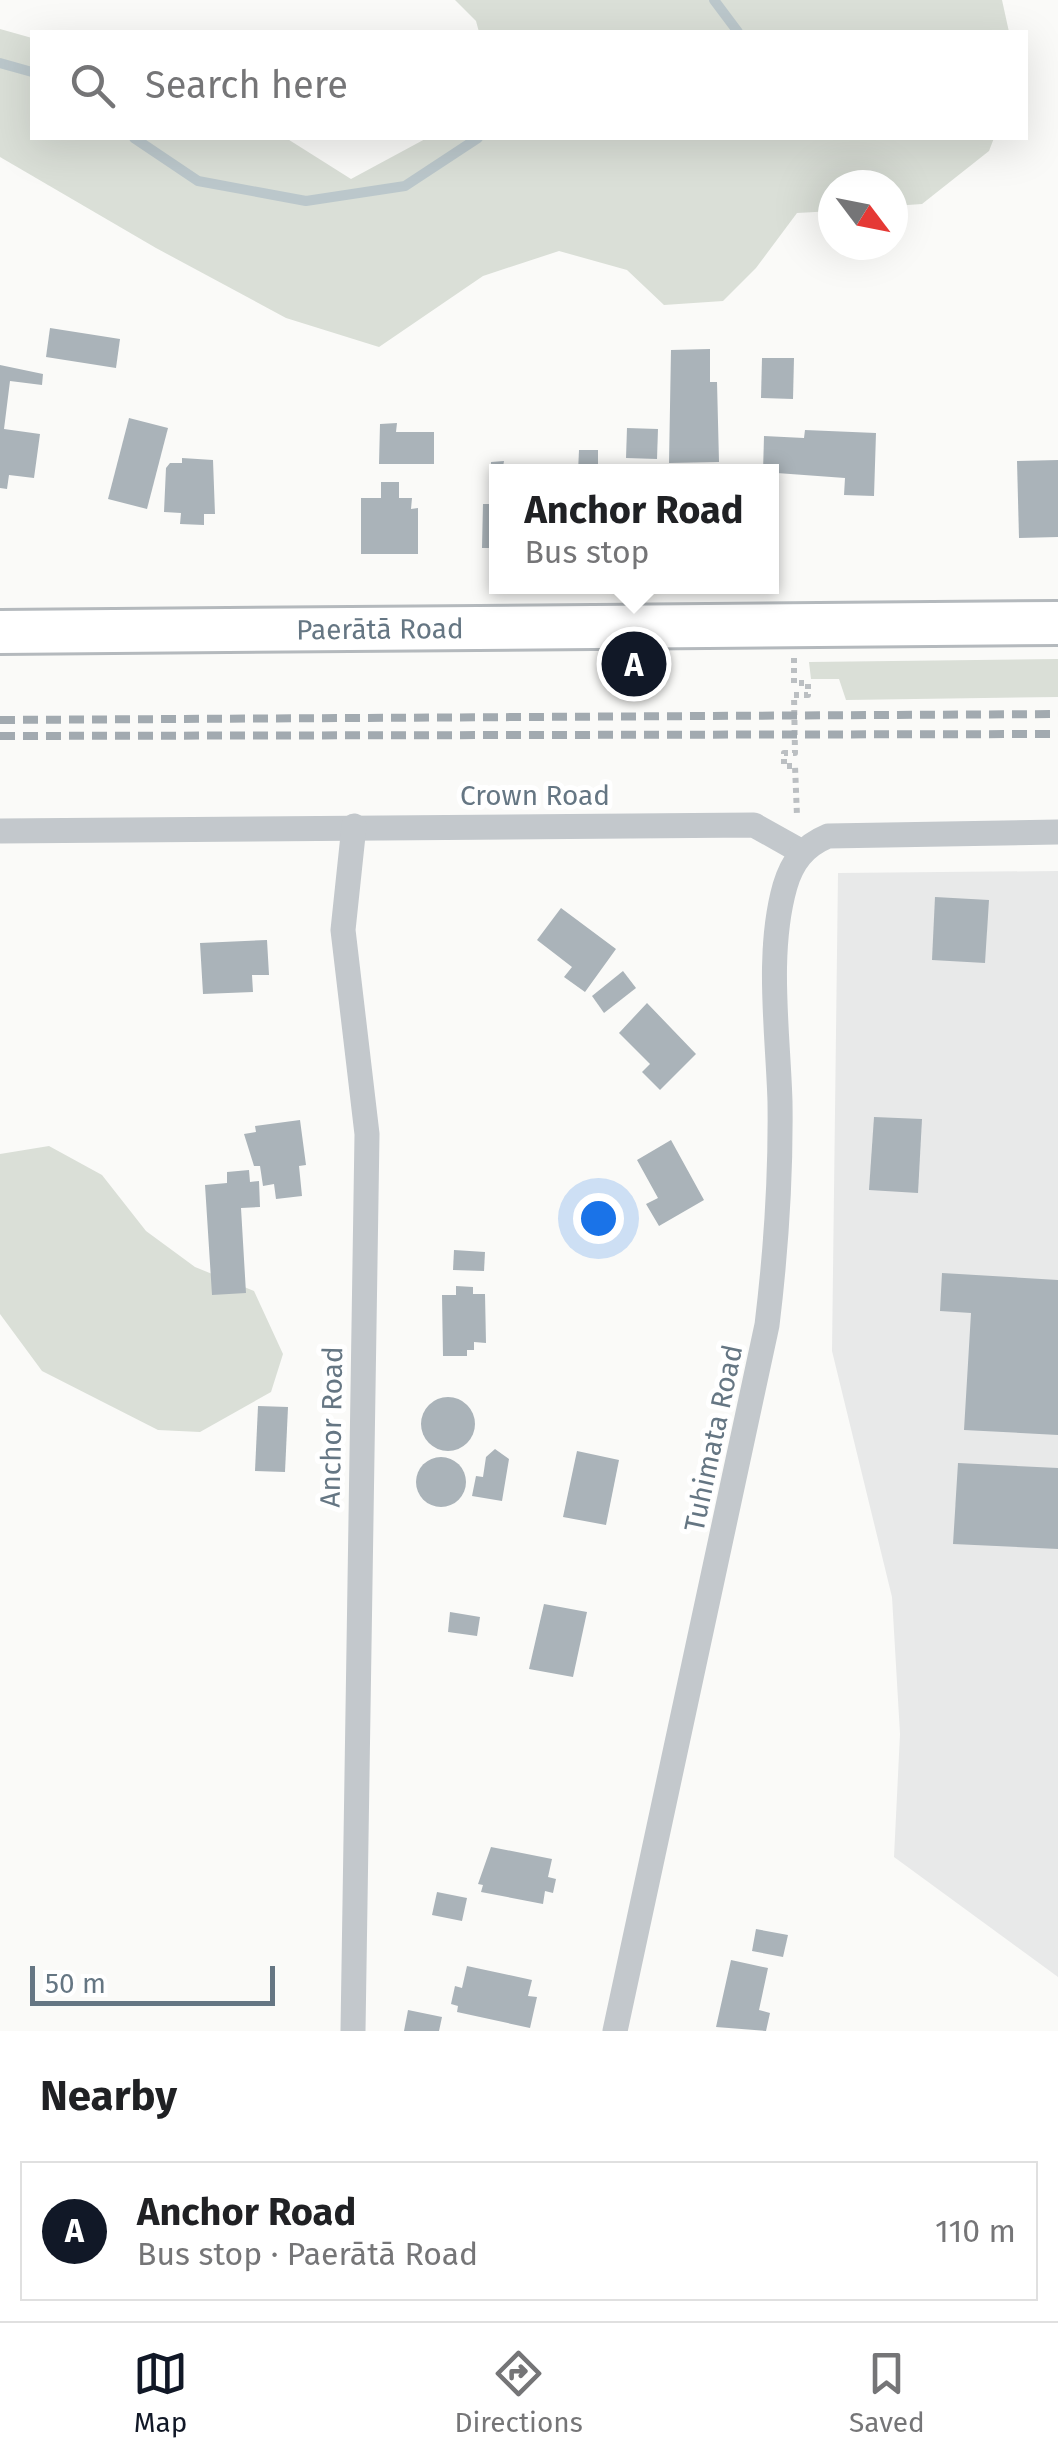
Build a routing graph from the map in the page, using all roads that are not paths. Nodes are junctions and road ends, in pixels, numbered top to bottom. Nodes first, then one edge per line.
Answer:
1 (1058, 622) edge
2 (0, 632) edge
3 (354, 826) junction
4 (0, 831) edge
5 (1058, 832) edge
6 (802, 852) junction
7 (352, 2031) edge
8 (616, 2031) edge

1 - 2 highway, Paerātā Road
3 - 4 street, Crown Road
3 - 6 street, Crown Road
3 - 7 street, Anchor Road
5 - 6 street
6 - 8 street, Tuhimata Road

